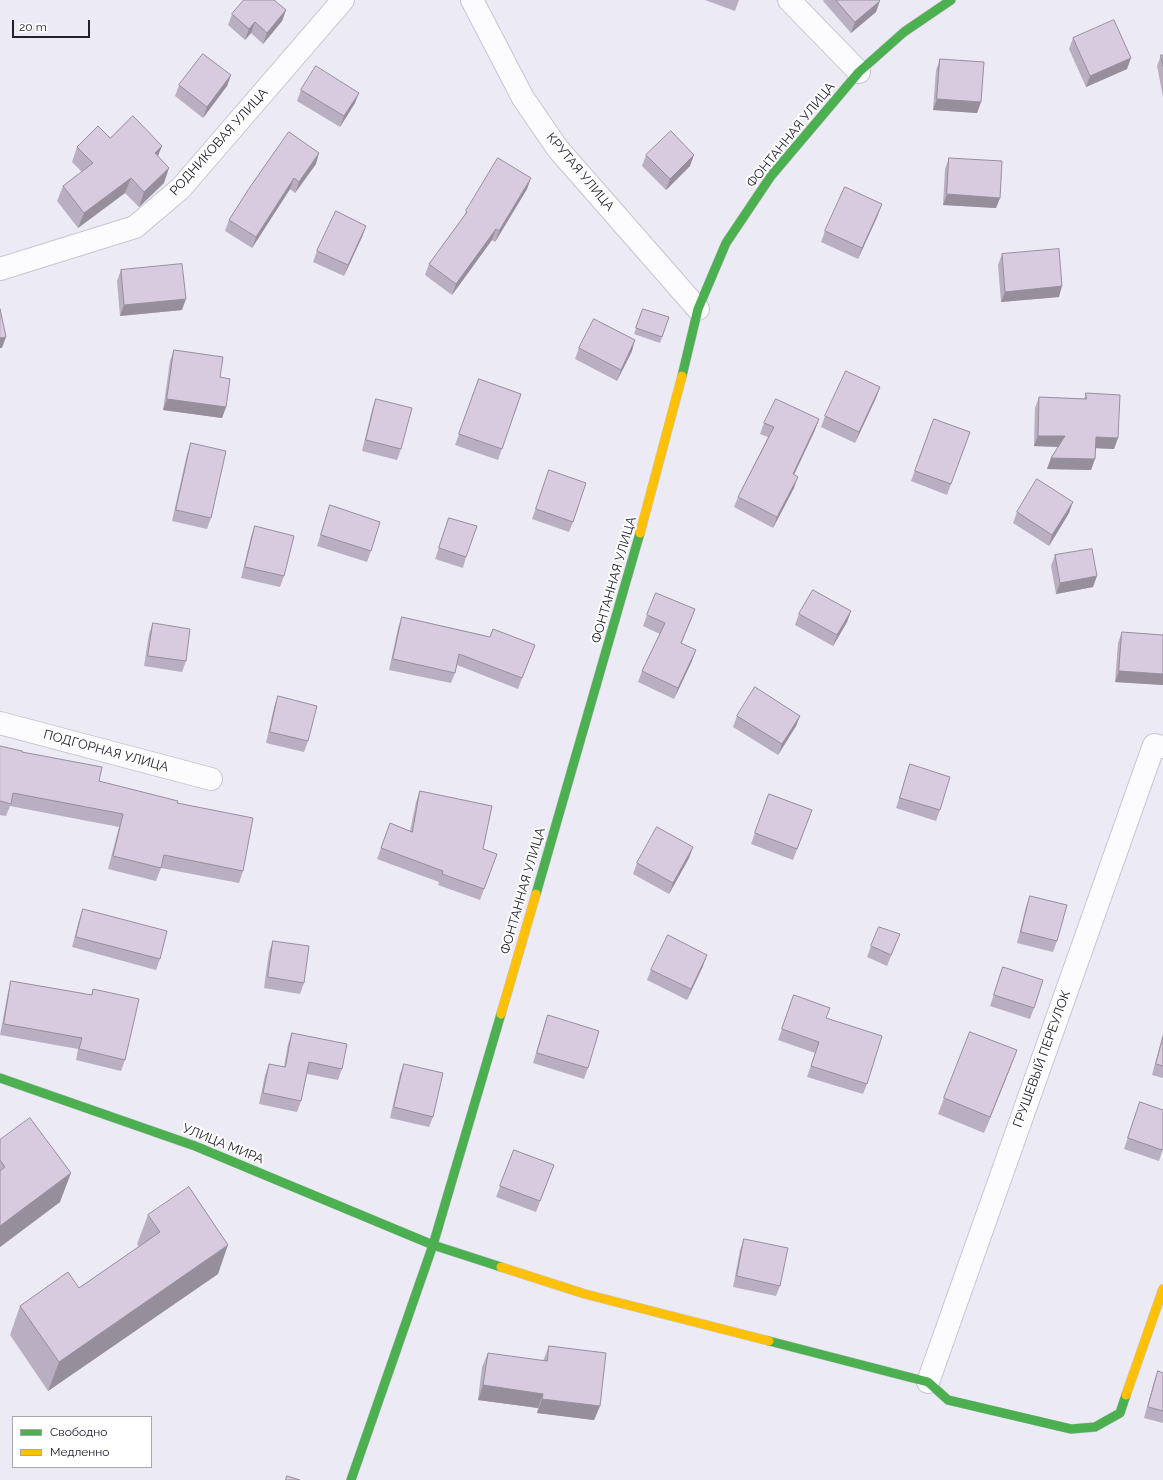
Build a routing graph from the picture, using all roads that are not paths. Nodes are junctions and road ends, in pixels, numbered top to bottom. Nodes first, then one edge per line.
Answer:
1 (343, 0) edge
2 (472, 0) edge
3 (789, 0) edge
4 (950, 0) edge
5 (859, 72) junction
6 (0, 269) edge
7 (698, 309) junction
8 (0, 723) edge
9 (1163, 747) edge
10 (211, 779) dead end
11 (0, 1078) edge
12 (433, 1245) junction
13 (1163, 1289) edge
14 (928, 1382) junction
15 (351, 1480) edge

1 - 6 street, РОДНИКОВАЯ УЛИЦА
2 - 7 street, КРУТАЯ УЛИЦА
3 - 5 street
4 - 5 main road, ФОНТАННАЯ УЛИЦА
5 - 7 main road, ФОНТАННАЯ УЛИЦА
7 - 12 main road, ФОНТАННАЯ УЛИЦА
8 - 10 street, ПОДГОРНАЯ УЛИЦА
9 - 14 street, ГРУШЕВЫЙ ПЕРЕУЛОК
11 - 12 main road, УЛИЦА МИРА
12 - 14 main road, УЛИЦА МИРА
12 - 15 main road, ФОНТАННАЯ УЛИЦА
13 - 14 main road

